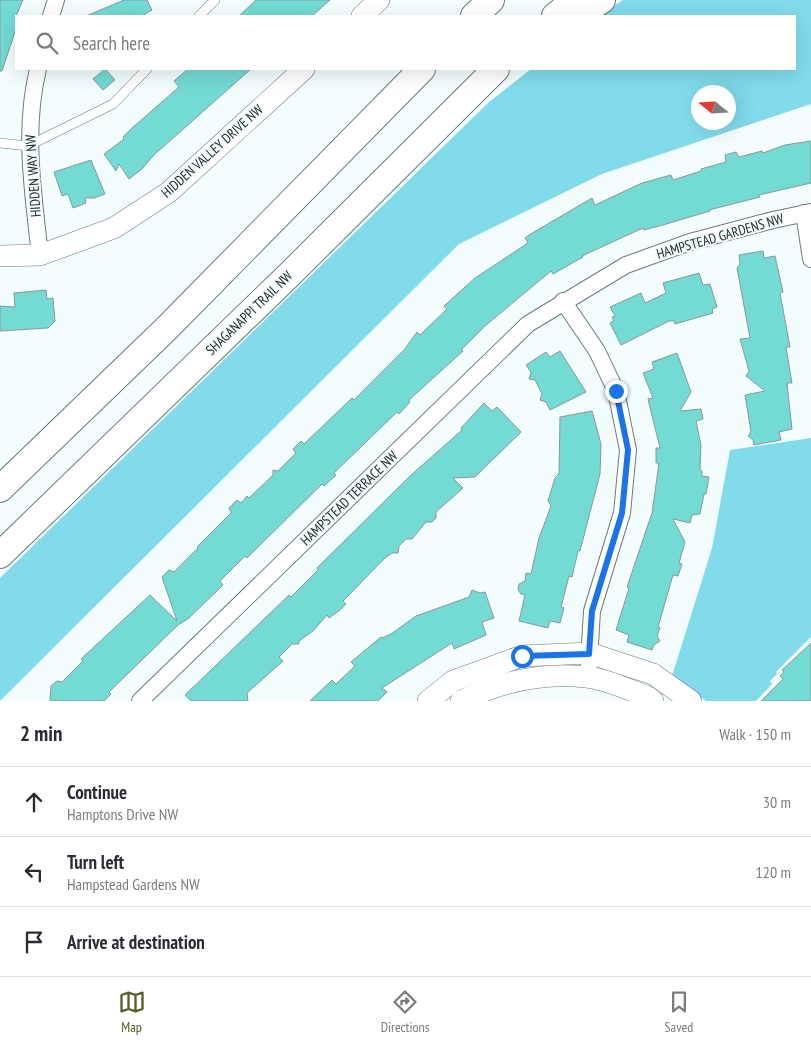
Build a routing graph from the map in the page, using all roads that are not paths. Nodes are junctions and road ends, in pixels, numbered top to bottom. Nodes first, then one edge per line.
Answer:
1 (56, 0) edge
2 (215, 0) edge
3 (379, 0) edge
4 (491, 0) edge
5 (575, 0) edge
6 (602, 0) edge
7 (51, 15) edge
8 (200, 15) edge
9 (363, 15) edge
10 (475, 15) edge
11 (556, 15) edge
12 (580, 15) edge
13 (38, 70) edge
14 (147, 70) edge
15 (303, 70) edge
16 (421, 70) edge
17 (495, 70) edge
18 (503, 70) edge
19 (473, 90) junction
20 (0, 143) edge
21 (28, 146) junction
22 (808, 213) edge
23 (40, 255) junction
24 (0, 256) edge
25 (811, 259) edge
26 (563, 301) junction
27 (0, 489) edge
28 (0, 555) edge
29 (589, 654) junction
30 (588, 676) junction
31 (140, 701) edge
32 (428, 701) edge
33 (461, 701) edge
34 (652, 701) edge
35 (691, 701) edge

1 - 7 street
2 - 8 lane
3 - 9 street
4 - 10 main road
5 - 11 main road
6 - 12 main road
13 - 21 street, HIDDEN WAY NW
14 - 21 lane
15 - 23 street, HIDDEN VALLEY DRIVE NW
16 - 27 main road
17 - 19 main road, SHAGANAPPI TRAIL NW
18 - 19 main road
19 - 28 main road, SHAGANAPPI TRAIL NW
20 - 21 lane
21 - 23 street, HIDDEN WAY NW
22 - 25 street
22 - 26 street, HAMPSTEAD GARDENS NW
23 - 24 street, HIDDEN VALLEY DRIVE NW
26 - 29 street
26 - 31 street, HAMPSTEAD TERRACE NW
29 - 30 street
29 - 32 street
29 - 35 street
30 - 33 street
30 - 34 street

